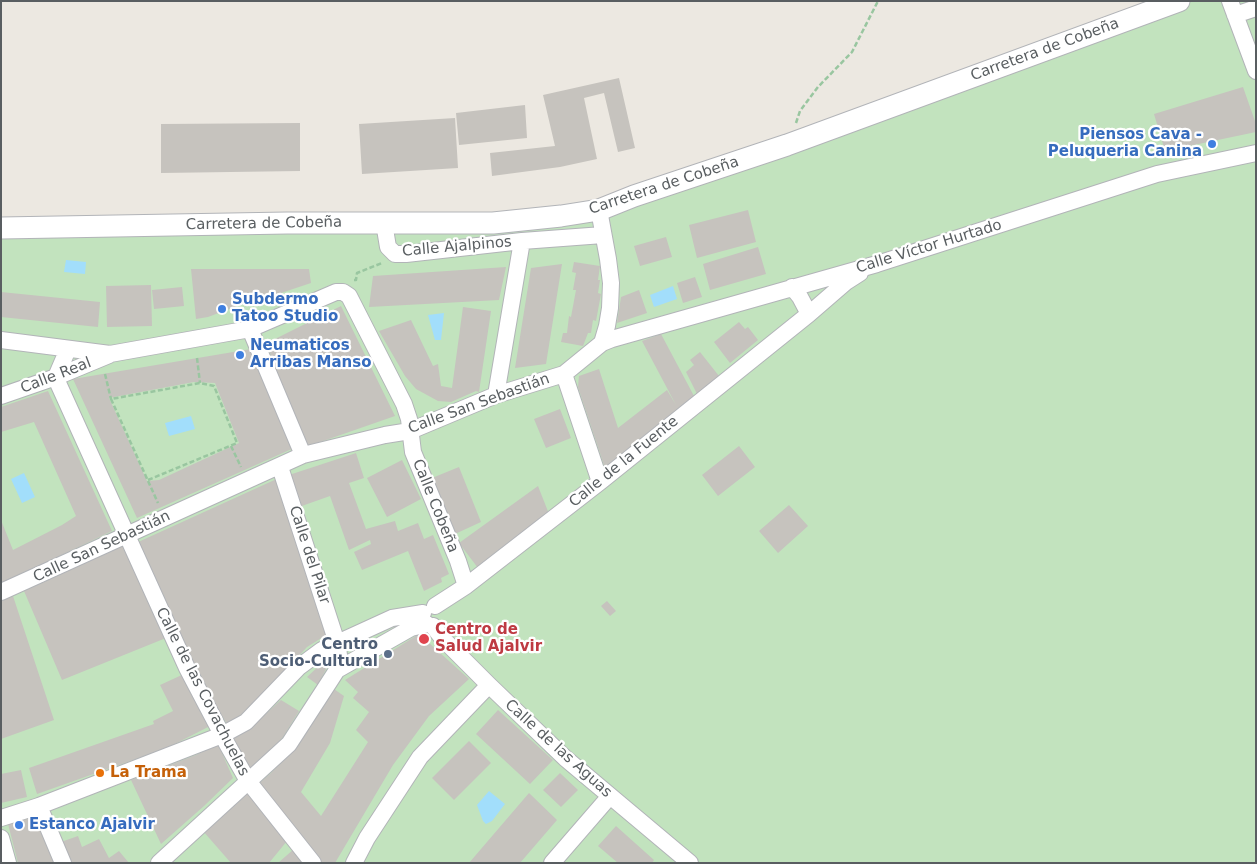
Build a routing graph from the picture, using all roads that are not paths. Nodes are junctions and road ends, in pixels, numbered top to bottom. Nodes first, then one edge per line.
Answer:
1 (1179, 1) edge
2 (1232, 8) edge
3 (1256, 8) edge
4 (1256, 71) edge
5 (1256, 153) edge
6 (598, 210) junction
7 (384, 223) junction
8 (1, 228) edge
9 (603, 235) junction
10 (522, 241) junction
11 (877, 264) junction
12 (792, 287) junction
13 (809, 314) junction
14 (250, 329) junction
15 (1, 340) edge
16 (602, 344) junction
17 (68, 349) junction
18 (110, 354) junction
19 (564, 374) junction
20 (56, 377) junction
21 (496, 395) junction
22 (1, 396) edge
23 (410, 431) junction
24 (302, 455) junction
25 (280, 466) junction
26 (600, 482) junction
27 (126, 535) junction
28 (466, 586) junction
29 (1, 592) edge
30 (430, 617) junction
31 (337, 643) junction
32 (337, 670) junction
33 (488, 685) junction
34 (222, 735) junction
35 (248, 781) junction
36 (610, 796) junction
37 (39, 806) junction
38 (1, 818) edge
39 (1, 838) edge
40 (8, 863) edge
41 (63, 863) edge
42 (159, 863) edge
43 (313, 863) edge
44 (354, 863) edge
45 (552, 863) edge
46 (690, 863) edge

1 - 6 street, Carretera de Cobeña
2 - 3 street
2 - 4 street
5 - 11 street, Calle Víctor Hurtado
6 - 7 street, Carretera de Cobeña
6 - 9 street
7 - 8 street, Carretera de Cobeña
7 - 10 street, Calle Ajalpinos
9 - 10 street, Calle Ajalpinos
9 - 16 street
10 - 21 street, Calle Ajalpinos
11 - 12 street, Calle Víctor Hurtado
11 - 13 street, Calle de la Fuente
12 - 13 street
12 - 16 street, Calle Víctor Hurtado
13 - 26 street, Calle de la Fuente
14 - 18 street
14 - 23 street, Calle Cobeña
14 - 24 street
15 - 17 street
16 - 19 street, Calle San Sebastián
17 - 18 street
17 - 20 street
18 - 20 street, Calle Real
19 - 21 street, Calle San Sebastián
19 - 26 street
20 - 22 street, Calle Real
20 - 27 street, Calle de las Covachuelas
21 - 23 street, Calle San Sebastián
23 - 24 street, Calle San Sebastián
23 - 28 street, Calle Cobeña
24 - 25 street, Calle San Sebastián
25 - 27 street, Calle San Sebastián
25 - 31 street, Calle del Pilar
26 - 28 street, Calle de la Fuente
27 - 29 street, Calle San Sebastián
27 - 34 street, Calle de las Covachuelas
28 - 30 street, Calle de la Fuente
30 - 31 street, Calle de la Fuente
30 - 32 street, Calle de la Fuente
30 - 33 street, Calle de las Aguas
31 - 32 street, Calle del Pilar
31 - 34 street, Calle de la Fuente
32 - 35 street
33 - 36 street, Calle de las Aguas
33 - 44 street
34 - 35 street, Calle de las Covachuelas
34 - 37 street, Calle de la Fuente
35 - 42 street
35 - 43 street, Calle de las Covachuelas
36 - 45 street
36 - 46 street, Calle de las Aguas
37 - 38 street, Calle de la Fuente
37 - 41 street
39 - 40 street

